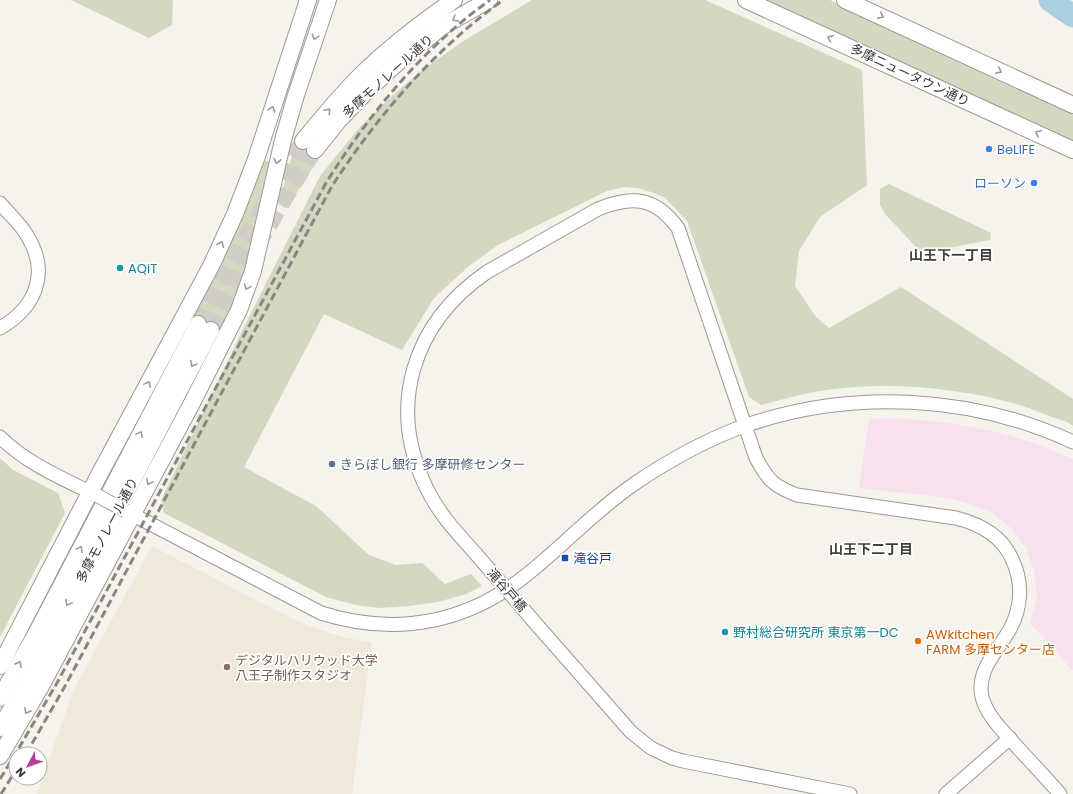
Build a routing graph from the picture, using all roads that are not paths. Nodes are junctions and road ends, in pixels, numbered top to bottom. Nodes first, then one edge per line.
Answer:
1 (308, 0) edge
2 (328, 0) edge
3 (454, 0) edge
4 (489, 0) edge
5 (746, 0) edge
6 (845, 0) edge
7 (1073, 105) edge
8 (1073, 150) edge
9 (0, 203) edge
10 (0, 328) edge
11 (745, 426) junction
12 (0, 437) edge
13 (1073, 442) edge
14 (94, 494) junction
15 (129, 512) junction
16 (0, 666) edge
17 (0, 698) edge
18 (0, 728) edge
19 (1010, 738) junction
20 (0, 756) edge
21 (850, 794) edge
22 (946, 794) edge
23 (1060, 794) edge

14 -> 1 main road
2 -> 15 main road
4 -> 3 main road, 多摩モノレール通り
8 -> 5 main road, 多摩ニュータウン通り
6 -> 7 main road
9 - 10 street
11 - 13 street
11 - 15 street
11 - 19 street, 滝谷戸橋
11 - 21 street, 滝谷戸橋, bridge
12 - 14 street
14 - 15 street, bridge
14 - 16 main road
15 -> 20 main road
17 -> 18 main road, 多摩モノレール通り
19 - 22 street
19 - 23 street, 滝谷戸橋

